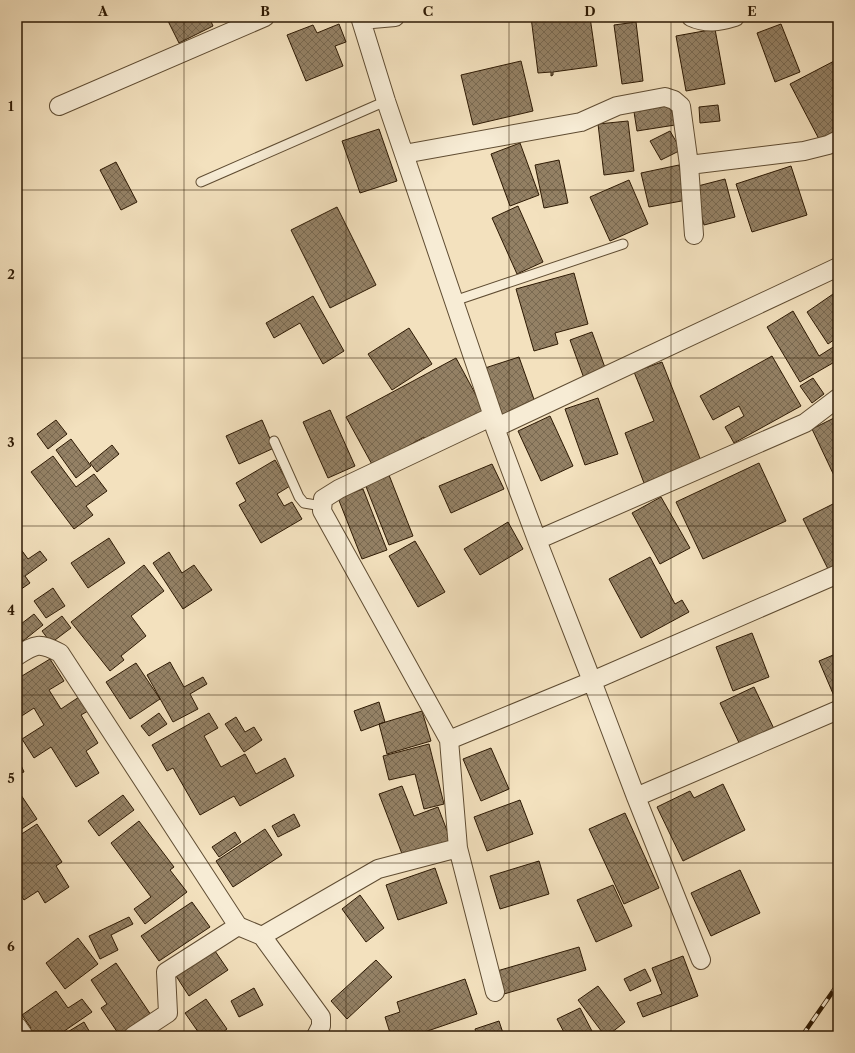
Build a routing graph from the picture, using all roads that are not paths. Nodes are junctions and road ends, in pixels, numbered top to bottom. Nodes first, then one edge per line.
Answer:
1 (265, 17) edge
2 (395, 17) edge
3 (691, 17) edge
4 (735, 17) edge
5 (360, 19) edge
6 (386, 101) junction
7 (59, 106) dead end
8 (838, 140) edge
9 (404, 154) junction
10 (689, 165) junction
11 (201, 182) dead end
12 (694, 236) dead end
13 (623, 244) dead end
14 (838, 267) edge
15 (454, 301) junction
16 (838, 398) edge
17 (494, 422) junction
18 (274, 441) dead end
19 (322, 506) junction
20 (537, 540) junction
21 (838, 574) edge
22 (17, 656) edge
23 (592, 681) junction
24 (838, 710) edge
25 (448, 740) junction
26 (636, 797) junction
27 (458, 848) junction
28 (238, 926) junction
29 (262, 936) junction
30 (700, 960) dead end
31 (495, 992) dead end
32 (17, 1026) edge
33 (24, 1036) edge
34 (133, 1036) edge
35 (316, 1036) edge

1 - 7 street
2 - 5 street
3 - 4 street
5 - 6 street
6 - 9 street
6 - 11 lane
8 - 10 street
9 - 10 street
9 - 15 street
10 - 12 street
13 - 15 lane
14 - 17 street
15 - 17 street
16 - 20 street
17 - 19 street
17 - 20 street
18 - 19 lane
19 - 25 street
20 - 23 street
21 - 23 street
22 - 28 street
23 - 25 street
23 - 26 street
24 - 26 street
25 - 27 street
26 - 30 street
27 - 29 street
27 - 31 street
28 - 29 street
28 - 34 street
29 - 35 street
32 - 33 street

